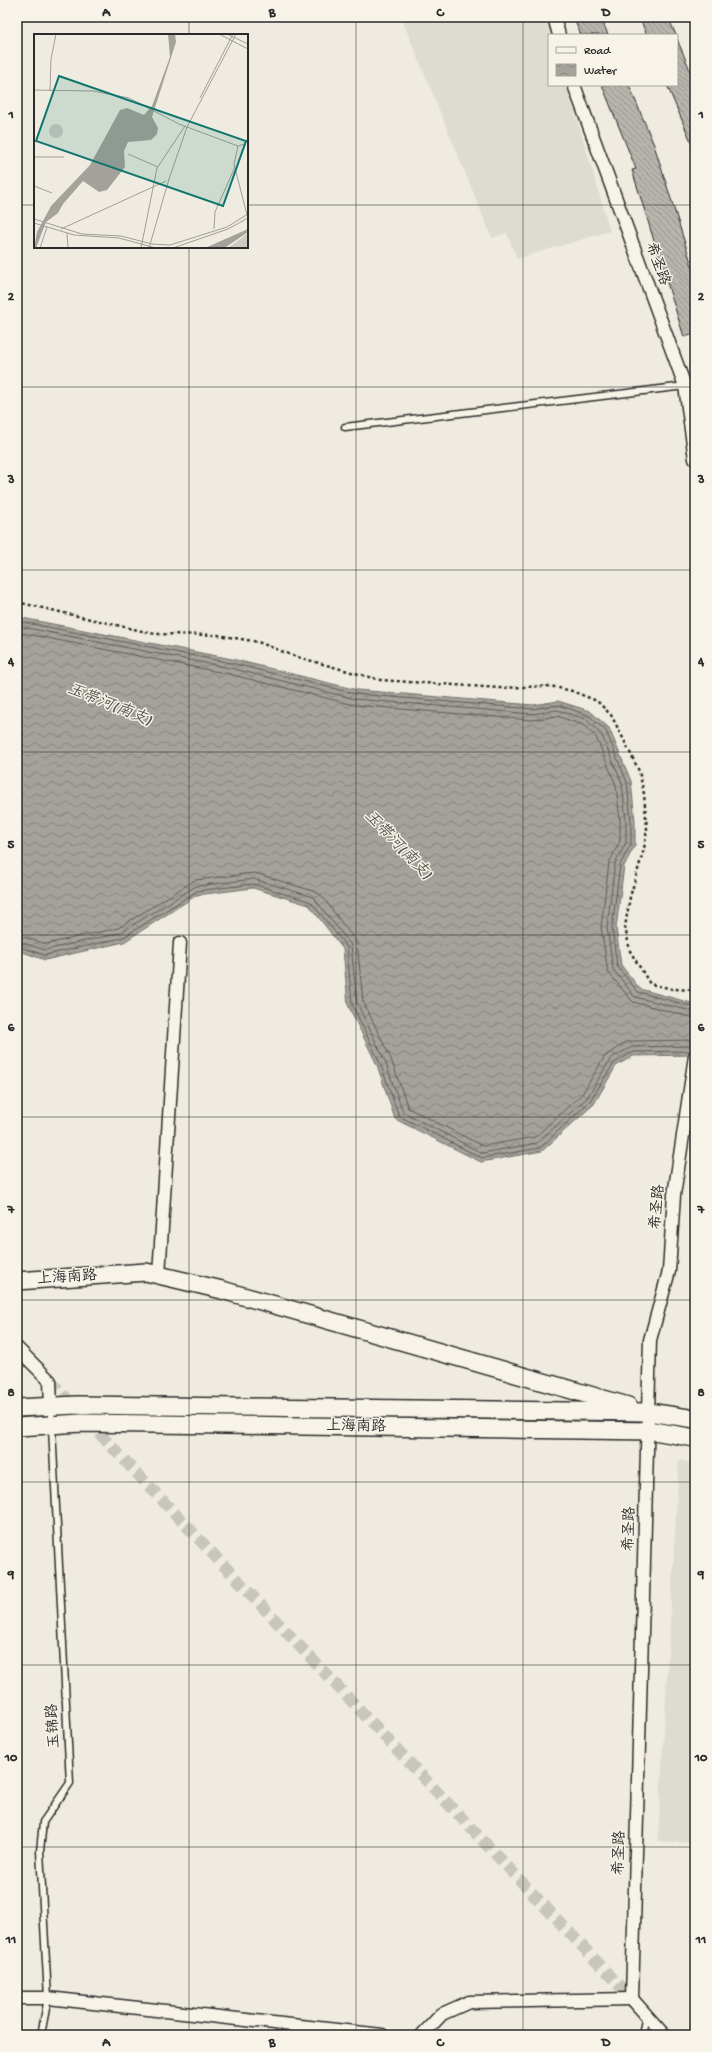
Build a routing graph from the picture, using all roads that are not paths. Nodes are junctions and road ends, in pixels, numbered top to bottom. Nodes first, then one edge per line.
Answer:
1 (554, 17) edge
2 (559, 34) edge
3 (574, 86) edge
4 (685, 386) junction
5 (345, 427) dead end
6 (695, 459) edge
7 (180, 943) dead end
8 (694, 1061) edge
9 (691, 1116) edge
10 (159, 1275) junction
11 (17, 1282) edge
12 (17, 1348) edge
13 (51, 1406) junction
14 (17, 1408) edge
15 (649, 1412) junction
16 (695, 1419) edge
17 (52, 1425) junction
18 (17, 1426) edge
19 (648, 1431) junction
20 (695, 1438) edge
21 (17, 1998) edge
22 (48, 1998) junction
23 (632, 1999) junction
24 (646, 2015) junction
25 (41, 2035) edge
26 (382, 2035) edge
27 (422, 2035) edge
28 (642, 2035) edge
29 (664, 2035) edge

1 - 2 street
3 - 4 street, 希圣路
4 - 5 lane
4 - 6 street, 希圣路
7 - 10 street
8 - 9 street, 希圣路
9 - 15 street, 希圣路
10 - 11 main road, 上海南路
10 - 15 main road, 上海南路
12 - 13 street
13 - 14 main road, 上海南路
13 - 15 main road, 上海南路
13 - 17 lane, 玉锦路
15 - 16 main road, 上海南路
15 - 19 street, 希圣路
17 - 18 main road, 上海南路
17 - 19 main road, 上海南路
17 - 22 lane, 玉锦路
19 - 20 main road, 上海南路
19 - 23 street, 希圣路
21 - 22 street
22 - 25 lane, 玉锦路
22 - 26 street
23 - 24 street
23 - 27 street
24 - 28 lane
24 - 29 street

